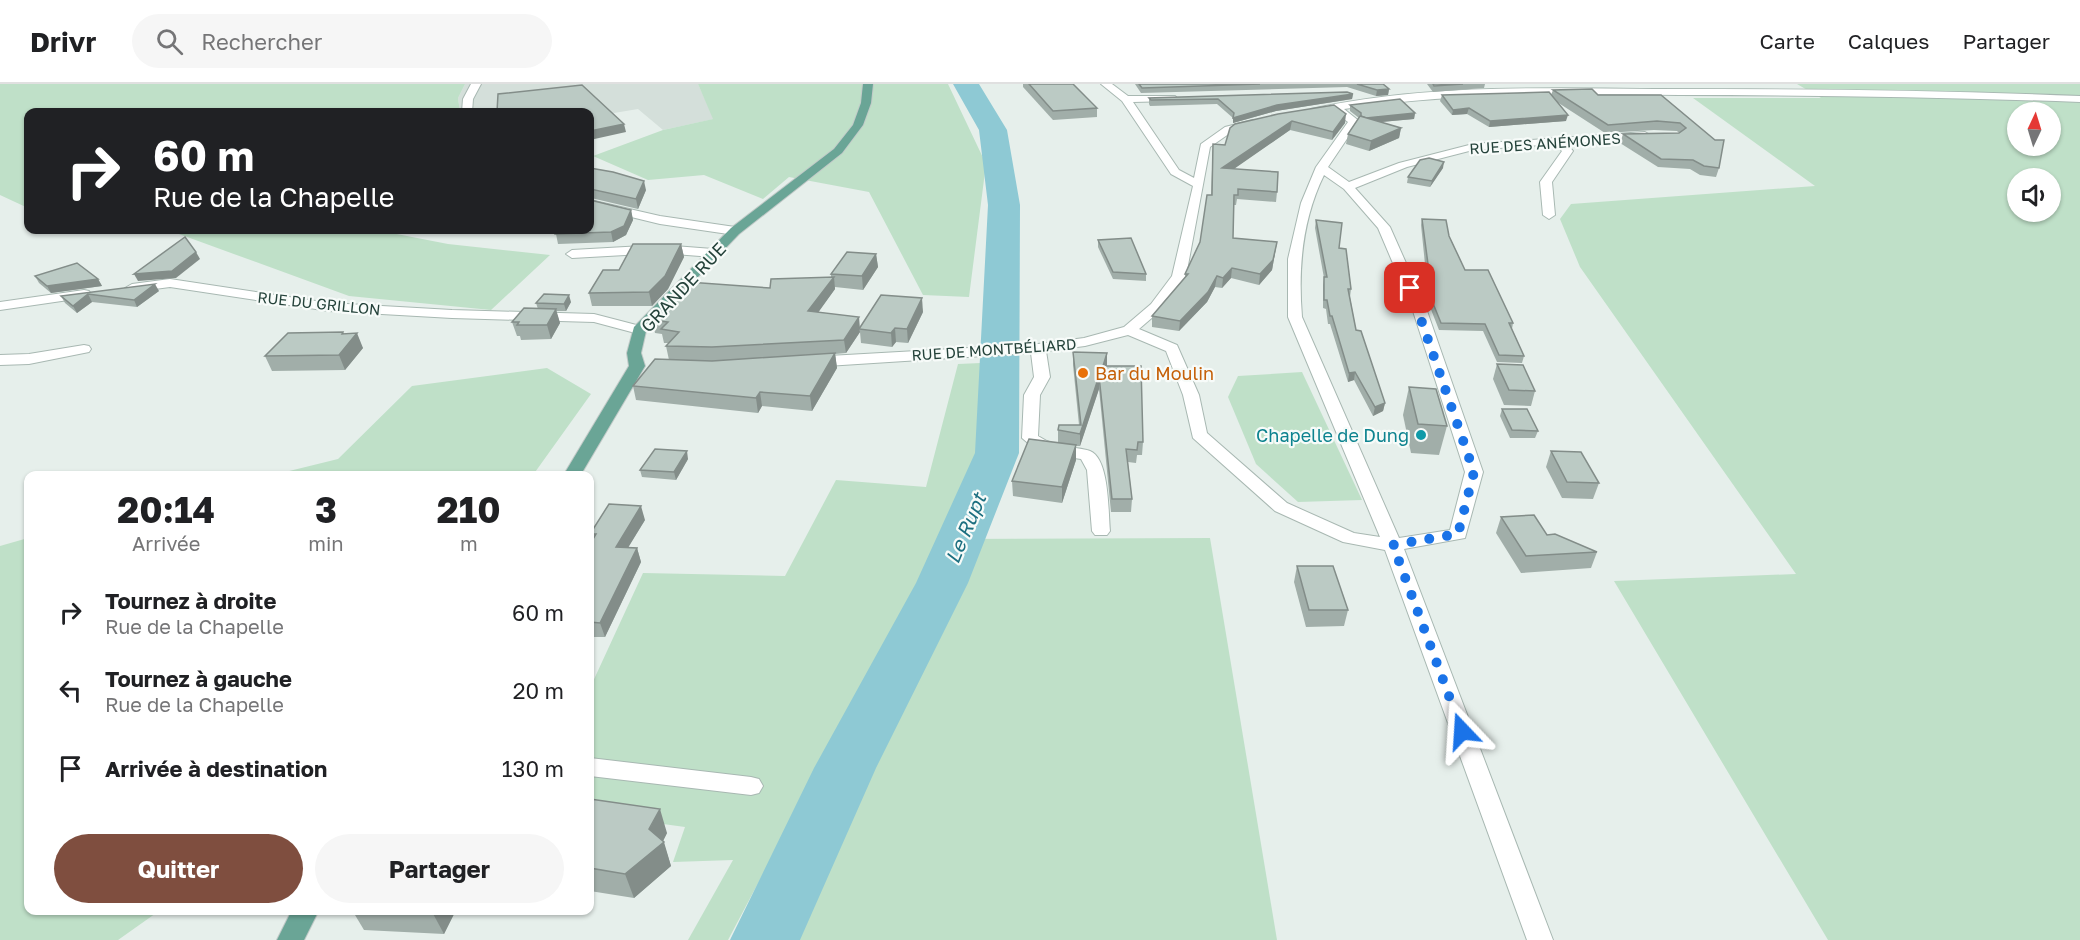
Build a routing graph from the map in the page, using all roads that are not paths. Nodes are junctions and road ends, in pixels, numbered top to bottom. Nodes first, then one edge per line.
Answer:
1 (476, 84) edge
2 (868, 84) edge
3 (1106, 84) edge
4 (1356, 95) dead end
5 (1186, 97) edge
6 (1126, 99) junction
7 (2080, 99) edge
8 (1376, 101) junction
9 (467, 108) edge
10 (1335, 108) junction
11 (1300, 113) edge
12 (1267, 120) edge
13 (1654, 135) edge
14 (1559, 142) junction
15 (1322, 168) junction
16 (1199, 185) junction
17 (1348, 188) junction
18 (594, 205) edge
19 (1549, 215) dead end
20 (735, 231) junction
21 (713, 253) junction
22 (572, 254) dead end
23 (0, 306) edge
24 (639, 330) junction
25 (1129, 330) junction
26 (1038, 348) junction
27 (84, 349) dead end
28 (0, 360) edge
29 (796, 362) edge
30 (574, 471) edge
31 (1101, 531) dead end
32 (1393, 545) junction
33 (594, 767) edge
34 (751, 786) dead end
35 (303, 915) edge
36 (290, 940) edge
37 (1540, 940) edge

1 - 9 street
2 - 20 main road, GRANDE RUE
3 - 6 street
4 - 8 street
5 - 6 street
6 - 16 street
7 - 8 street
8 - 10 street
10 - 11 street
10 - 15 street
12 - 16 street, RUE DE MONTBÉLIARD
13 - 14 street, RUE DES ANÉMONES
14 - 17 street, RUE DES ANÉMONES
14 - 19 street
15 - 17 street
15 - 32 street
16 - 25 street, RUE DE MONTBÉLIARD
17 - 32 street
18 - 20 street
20 - 21 main road, GRANDE RUE
21 - 22 street
21 - 24 main road, GRANDE RUE
23 - 24 street, RUE DU GRILLON
24 - 30 main road, GRANDE RUE
25 - 26 street, RUE DE MONTBÉLIARD
25 - 32 street
26 - 29 street, RUE DE MONTBÉLIARD
26 - 31 street
27 - 28 street
32 - 37 street
33 - 34 street
35 - 36 main road

